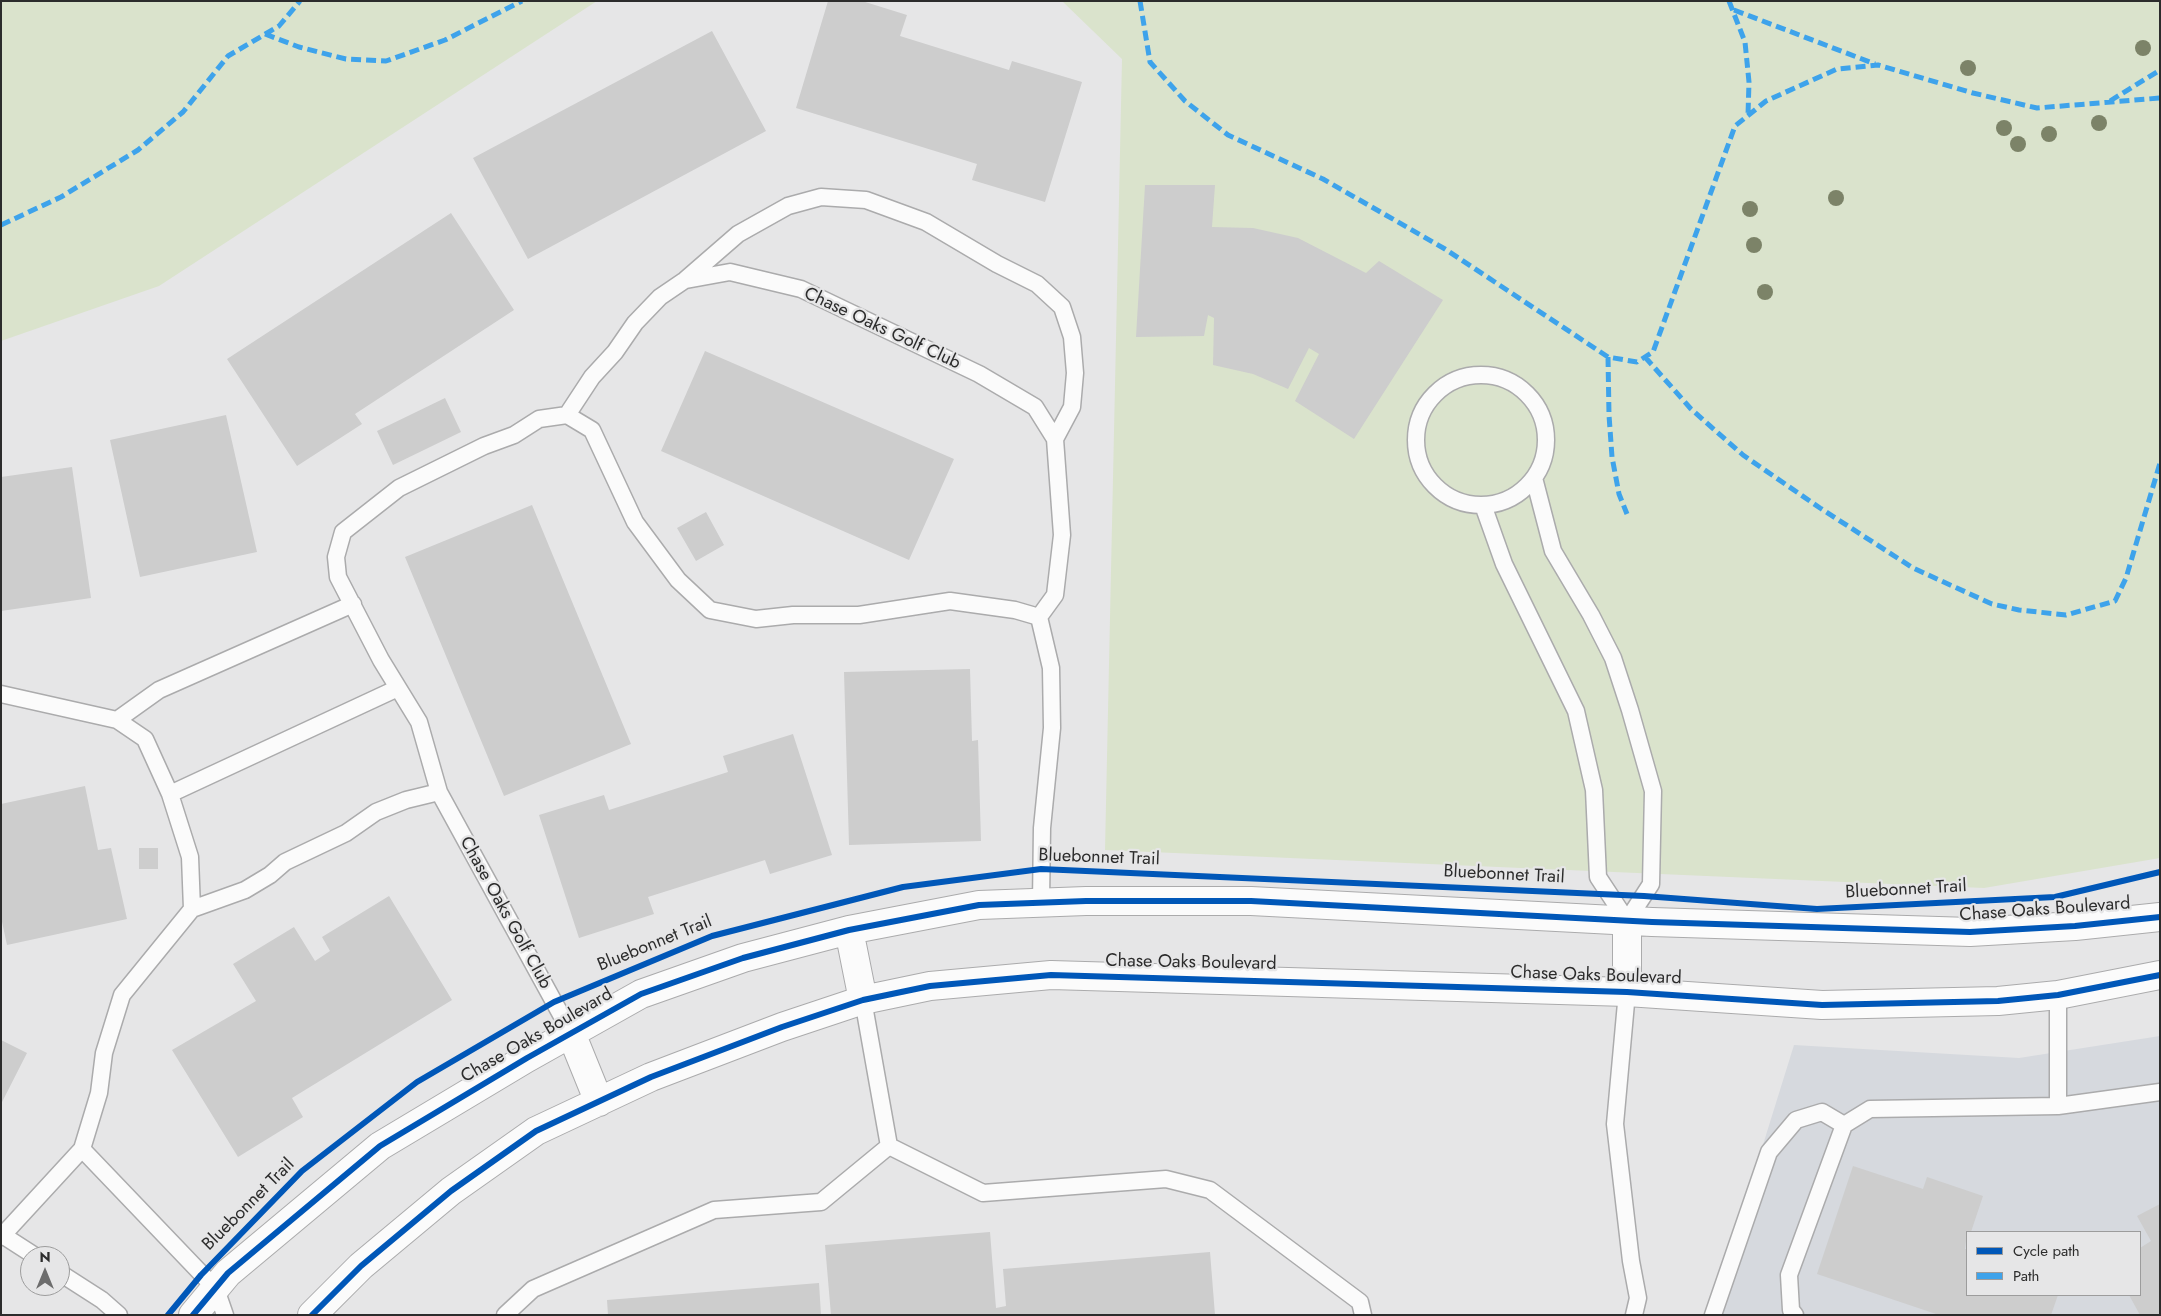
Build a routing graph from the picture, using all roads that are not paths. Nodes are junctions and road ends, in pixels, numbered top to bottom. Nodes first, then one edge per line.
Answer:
1 (685, 280) junction
2 (567, 415) junction
3 (1055, 440) junction
4 (1534, 478) junction
5 (1483, 505) junction
6 (353, 604) junction
7 (1039, 617) junction
8 (398, 688) junction
9 (1, 694) edge
10 (117, 720) junction
11 (438, 792) junction
12 (170, 794) junction
13 (1041, 902) junction
14 (192, 909) junction
15 (2160, 917) edge
16 (1627, 921) junction
17 (849, 930) junction
18 (2160, 975) edge
19 (1627, 992) junction
20 (2058, 996) junction
21 (863, 1000) junction
22 (571, 1033) junction
23 (2160, 1092) edge
24 (599, 1102) junction
25 (2058, 1106) junction
26 (1844, 1125) junction
27 (889, 1146) junction
28 (82, 1149) junction
29 (2, 1236) edge
30 (20, 1247) edge
31 (70, 1279) edge
32 (216, 1289) junction
33 (119, 1315) edge
34 (193, 1315) edge
35 (225, 1315) edge
36 (312, 1315) edge
37 (505, 1315) edge
38 (1363, 1315) edge
39 (1634, 1315) edge
40 (1714, 1315) edge
41 (1794, 1315) edge

1 - 2 lane, Chase Oaks Golf Club
1 - 3 lane, Chase Oaks Golf Club
1 - 3 lane, Chase Oaks Golf Club
2 - 6 lane, Chase Oaks Golf Club
2 - 7 lane
3 - 7 lane, Chase Oaks Golf Club
4 - 5 lane
4 - 5 lane
4 - 16 lane
5 - 16 lane
6 - 8 lane, Chase Oaks Golf Club
6 - 10 lane
7 - 13 lane
8 - 11 lane, Chase Oaks Golf Club
8 - 12 lane
9 - 10 lane
10 - 12 lane
11 - 14 lane
11 - 22 lane, Chase Oaks Golf Club
12 - 14 lane
13 - 16 street, Chase Oaks Boulevard
13 - 17 street, Chase Oaks Boulevard
14 - 28 lane
15 - 16 street, Chase Oaks Boulevard
16 - 19 street
17 - 21 street
17 - 22 street, Chase Oaks Boulevard
18 - 20 street, Chase Oaks Boulevard
19 - 20 street, Chase Oaks Boulevard
19 - 21 street, Chase Oaks Boulevard
19 - 39 lane
20 - 25 lane
21 - 24 street, Chase Oaks Boulevard
21 - 27 lane
22 - 24 street
22 - 32 street, Chase Oaks Boulevard
23 - 25 lane
24 - 36 street, Chase Oaks Boulevard
25 - 26 lane
26 - 40 lane
26 - 41 lane
27 - 37 lane
27 - 38 lane
28 - 29 lane
28 - 32 lane
29 - 30 lane
31 - 33 lane
32 - 34 street, Chase Oaks Boulevard
32 - 35 lane

